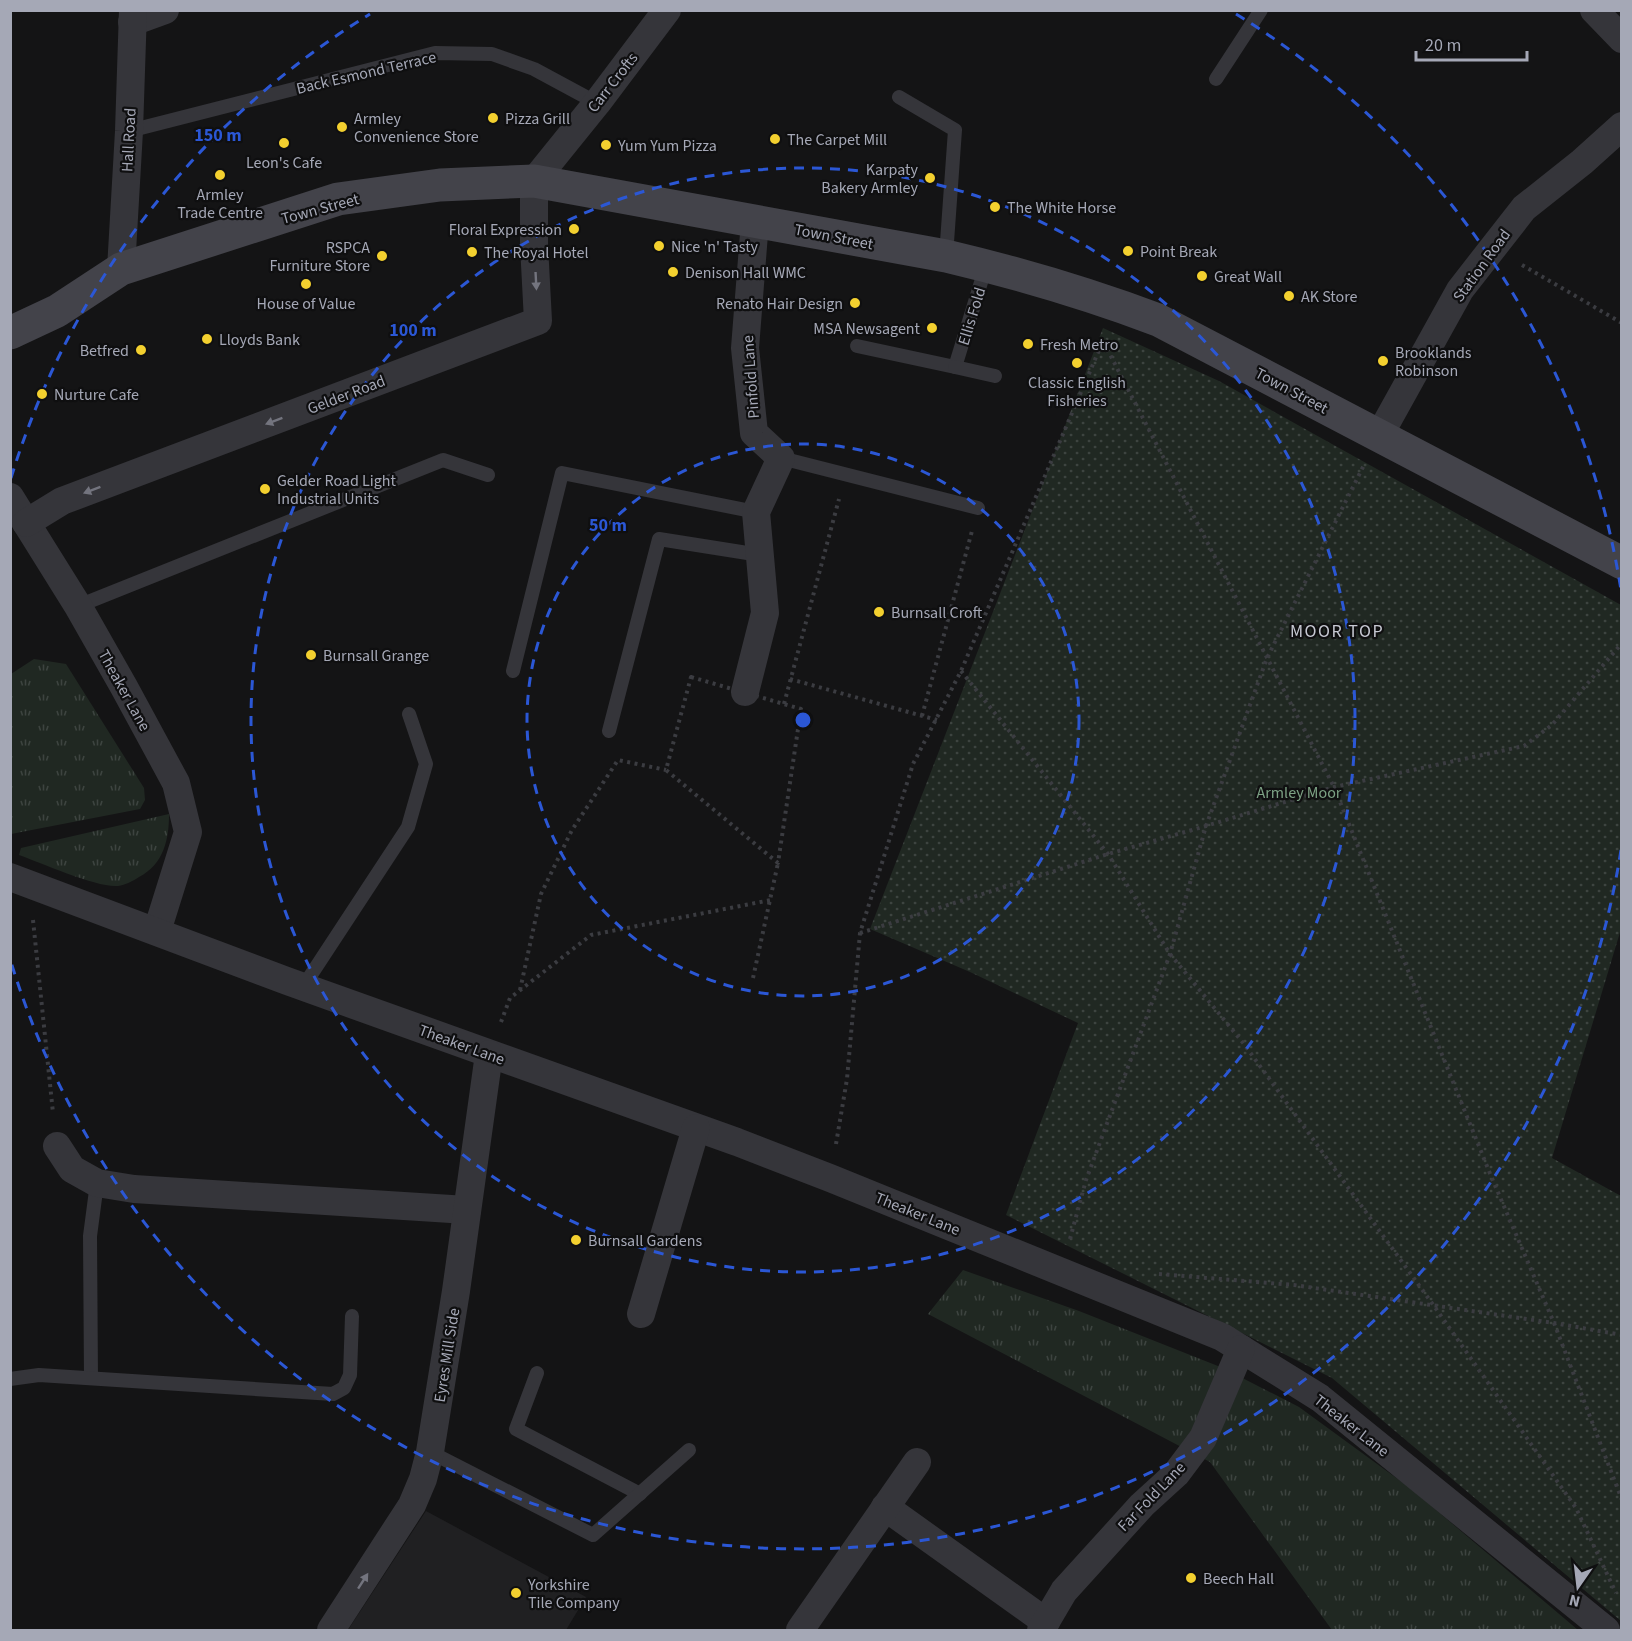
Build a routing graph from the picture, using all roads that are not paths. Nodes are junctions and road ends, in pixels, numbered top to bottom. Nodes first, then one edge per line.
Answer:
1 (165, 10) edge
2 (667, 10) edge
3 (1261, 10) edge
4 (1594, 10) edge
5 (133, 16) edge
6 (1620, 34) edge
7 (1216, 79) dead end
8 (899, 97) dead end
9 (597, 103) junction
10 (1622, 126) edge
11 (129, 131) junction
12 (534, 181) junction
13 (755, 221) junction
14 (946, 256) junction
15 (986, 266) junction
16 (121, 269) junction
17 (10, 333) edge
18 (857, 346) dead end
19 (955, 367) junction
20 (994, 375) dead end
21 (1379, 436) junction
22 (781, 458) junction
23 (488, 475) dead end
24 (10, 497) edge
25 (978, 508) road end
26 (756, 512) junction
27 (26, 523) junction
28 (760, 555) junction
29 (1622, 563) edge
30 (78, 606) junction
31 (513, 671) dead end
32 (745, 692) road end
33 (409, 714) dead end
34 (609, 731) dead end
35 (20, 880) edge
36 (157, 931) junction
37 (303, 987) junction
38 (489, 1054) junction
39 (696, 1128) junction
40 (57, 1146) road end
41 (96, 1183) junction
42 (467, 1210) junction
43 (641, 1314) dead end
44 (352, 1316) dead end
45 (1240, 1349) junction
46 (537, 1372) dead end
47 (90, 1378) junction
48 (10, 1380) edge
49 (689, 1450) dead end
50 (430, 1452) junction
51 (917, 1462) dead end
52 (640, 1494) junction
53 (885, 1508) junction
54 (1043, 1626) edge
55 (331, 1630) edge
56 (800, 1630) edge
57 (1606, 1630) edge

1 - 5 street
2 - 9 street, Carr Crofts
3 - 7 lane
4 - 6 street
5 - 11 street, Hall Road
8 - 14 lane
9 - 11 lane, Back Esmond Terrace
9 - 12 street, Carr Crofts
10 - 21 street, Station Road
11 - 16 street, Hall Road
12 - 13 street, Town Street
12 - 16 street, Town Street
12 -> 27 street, Gelder Road
13 - 14 street, Town Street
13 - 22 street, Pinfold Lane
14 - 15 street, Town Street
15 - 19 lane, Ellis Fold
15 - 21 street, Town Street
16 - 17 street, Town Street
18 - 19 lane, Ellis Fold
19 - 20 lane, Ellis Fold
21 - 29 street, Town Street
22 - 25 lane
22 - 26 street
23 - 30 lane
24 - 27 street, Theaker Lane
26 - 28 street
26 - 31 lane
27 - 30 street, Theaker Lane
28 - 32 street
28 - 34 lane
30 - 36 street, Theaker Lane
33 - 37 lane
35 - 36 street, Theaker Lane
36 - 37 street, Theaker Lane
37 - 38 street, Theaker Lane
38 - 39 street, Theaker Lane
38 - 42 street, Eyres Mill Side
39 - 43 street
39 - 45 street, Theaker Lane
40 - 41 street
41 - 42 street
41 - 47 lane
42 - 50 street, Eyres Mill Side
44 - 47 lane
45 - 54 street, Far Fold Lane
45 - 57 street, Theaker Lane
46 - 52 lane
47 - 48 lane
49 - 52 lane
50 - 52 lane
55 -> 50 street, Eyres Mill Side
51 - 53 street
53 - 54 street
53 - 56 street

